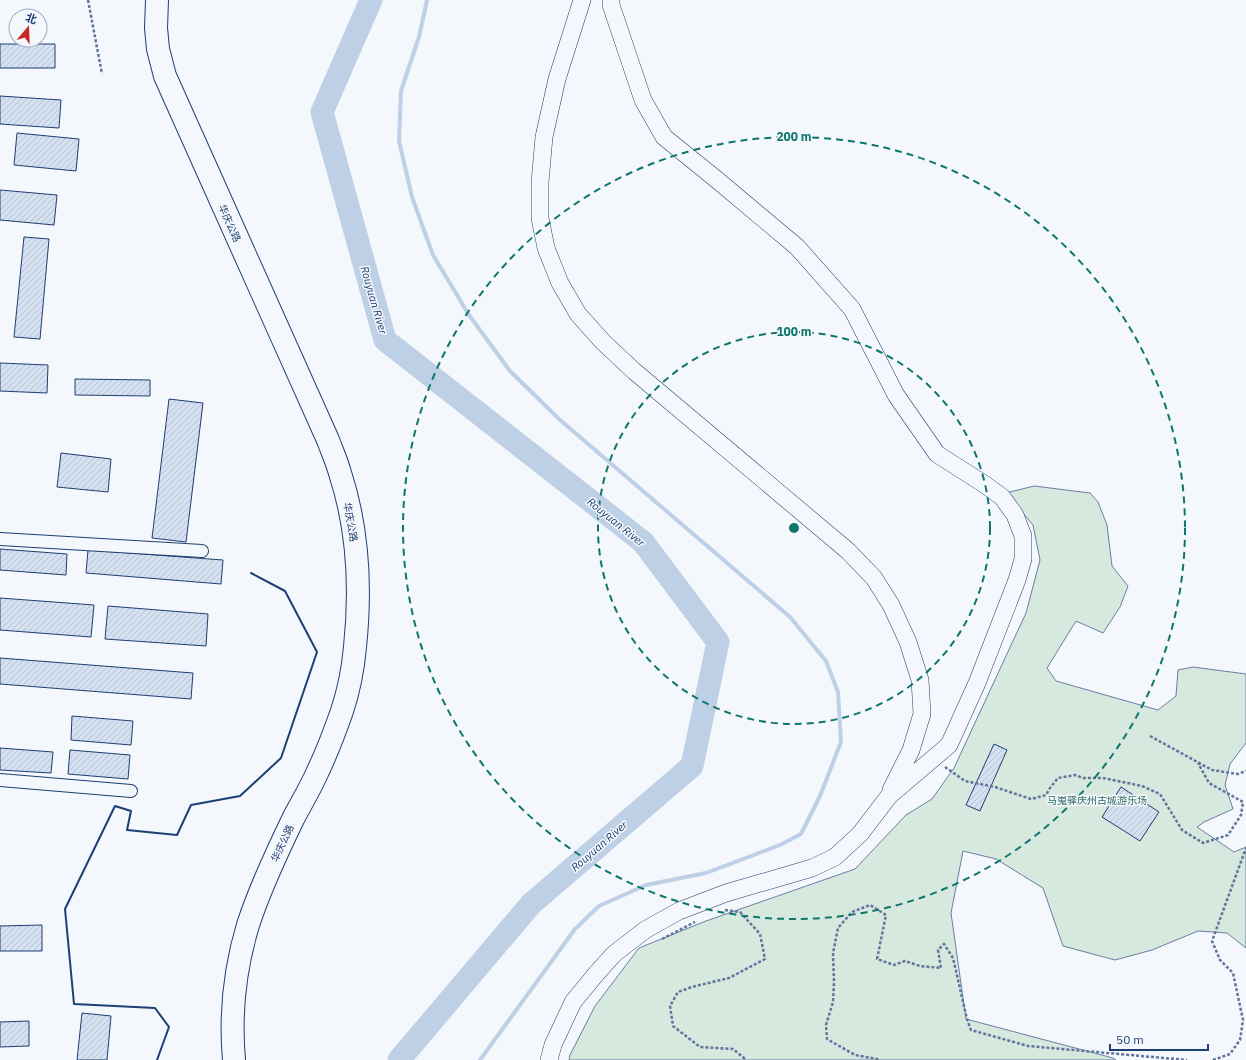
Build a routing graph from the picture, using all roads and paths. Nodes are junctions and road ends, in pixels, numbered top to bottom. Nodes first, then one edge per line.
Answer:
1 (88, 0) edge
2 (158, 0) edge
3 (164, 0) edge
4 (582, 0) edge
5 (611, 0) edge
6 (102, 74) dead end
7 (0, 539) edge
8 (202, 551) dead end
9 (1150, 736) dead end
10 (933, 758) junction
11 (1198, 763) junction
12 (1246, 771) edge
13 (0, 780) edge
14 (131, 791) dead end
15 (889, 796) junction
16 (1246, 848) edge
17 (719, 909) dead end
18 (699, 920) dead end
19 (658, 941) dead end
20 (234, 1060) edge
21 (240, 1060) edge
22 (549, 1060) edge
23 (744, 1060) edge
24 (878, 1060) edge
25 (1187, 1060) edge
26 (1213, 1060) edge

1 - 6 path
2 - 20 highway, 华庆公路
3 - 21 highway, 华庆公路
4 - 15 street
5 - 10 street
7 - 8 street
9 - 11 path
10 - 11 path
10 - 15 street
11 - 12 path
13 - 14 street
15 - 22 street
16 - 26 path
17 - 23 path
18 - 19 path
24 - 25 path

